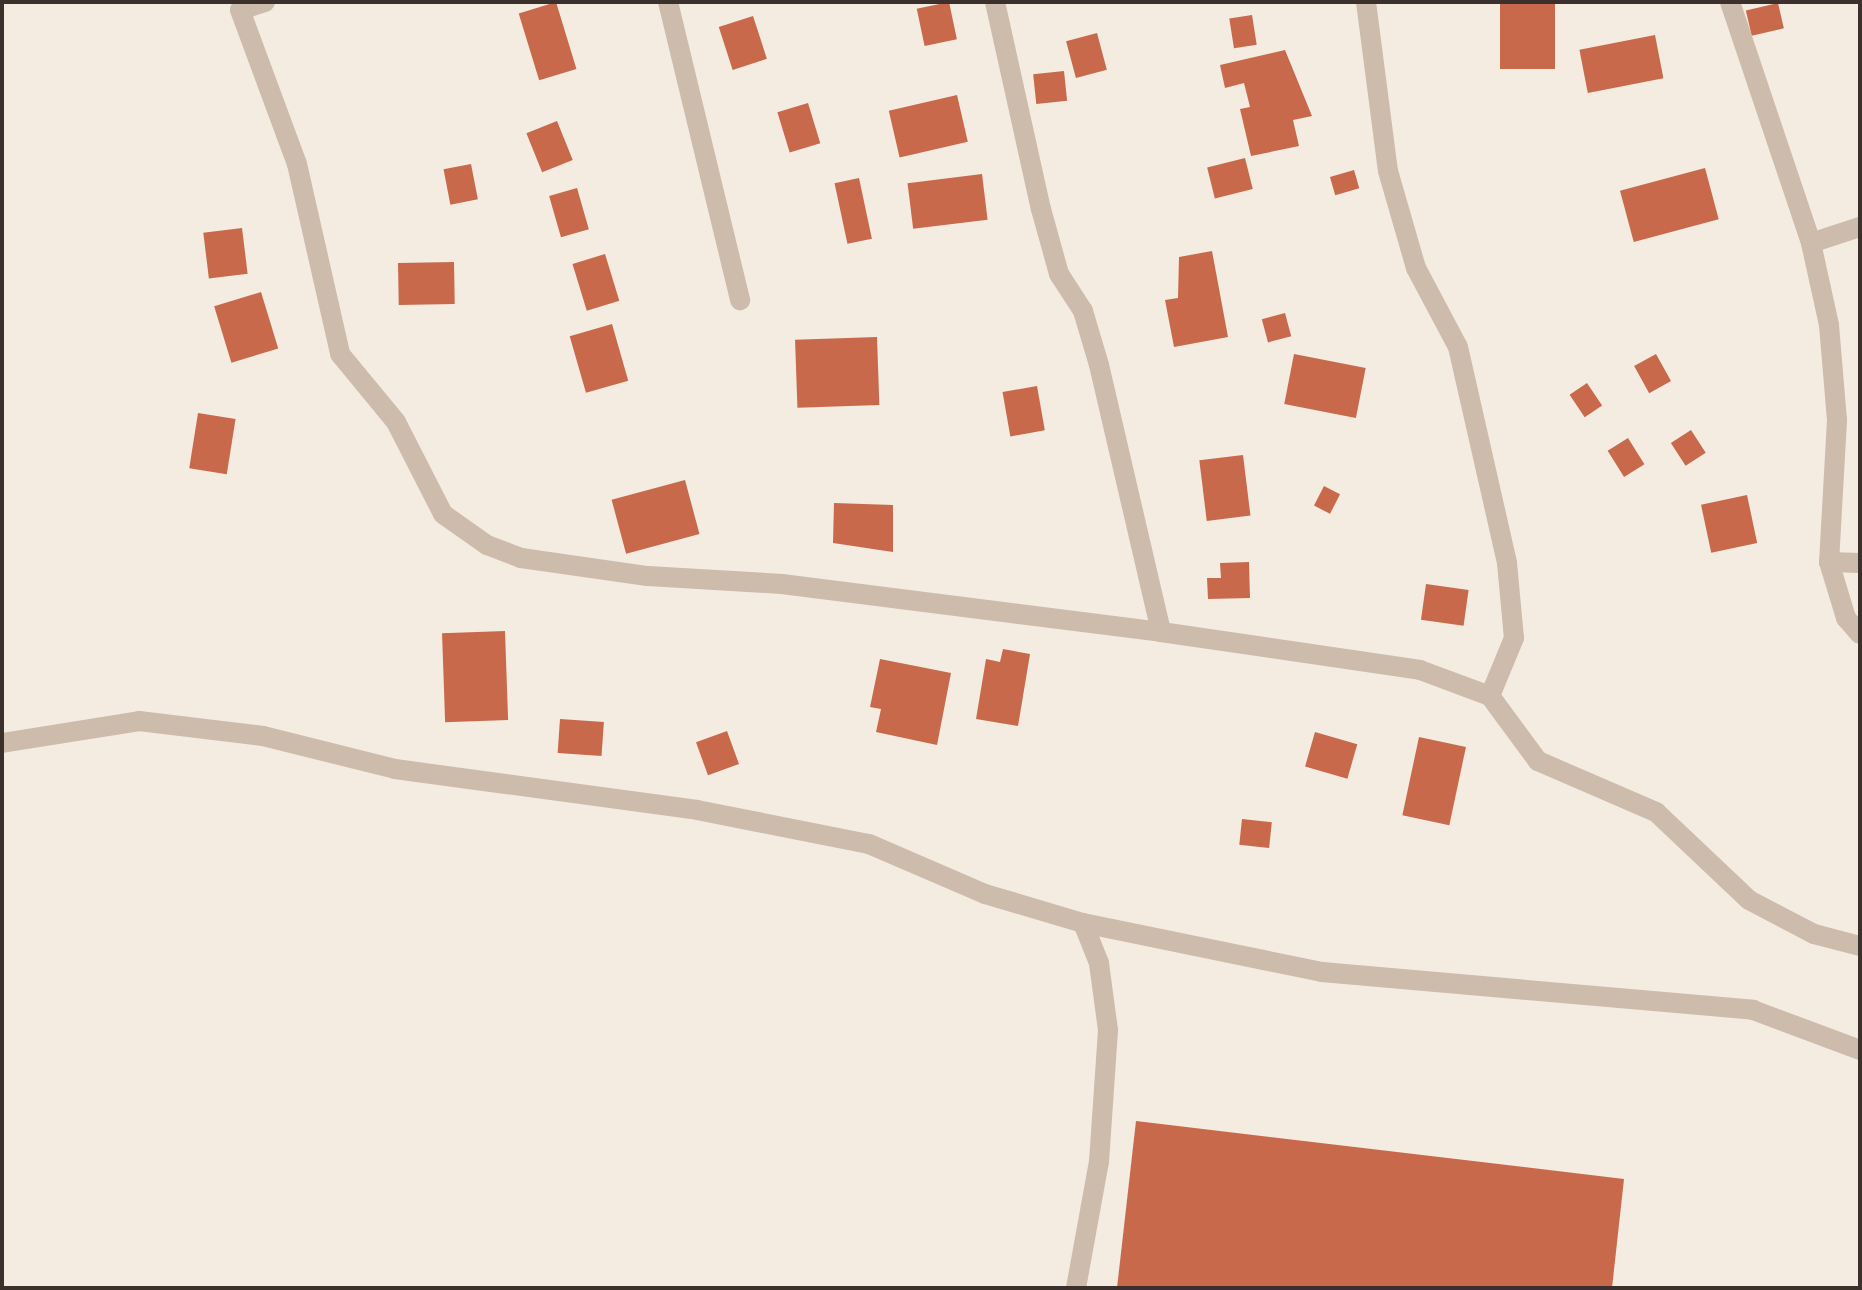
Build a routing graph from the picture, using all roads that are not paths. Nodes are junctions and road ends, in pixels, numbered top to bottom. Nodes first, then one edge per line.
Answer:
1 (265, 2) edge
2 (668, 2) edge
3 (995, 2) edge
4 (1366, 2) edge
5 (1730, 2) edge
6 (1860, 227) edge
7 (1811, 243) junction
8 (740, 300) dead end
9 (1829, 562) junction
10 (1860, 563) edge
11 (1161, 632) junction
12 (1860, 634) edge
13 (1490, 696) junction
14 (2, 743) edge
15 (1083, 923) junction
16 (1860, 946) edge
17 (1860, 1050) edge
18 (1076, 1288) edge

1 - 11 street
2 - 8 street
3 - 11 street
4 - 13 street
5 - 7 street
6 - 7 street
7 - 9 street
9 - 10 street
9 - 12 street
11 - 13 street
13 - 16 street
14 - 15 street
15 - 17 street
15 - 18 street

